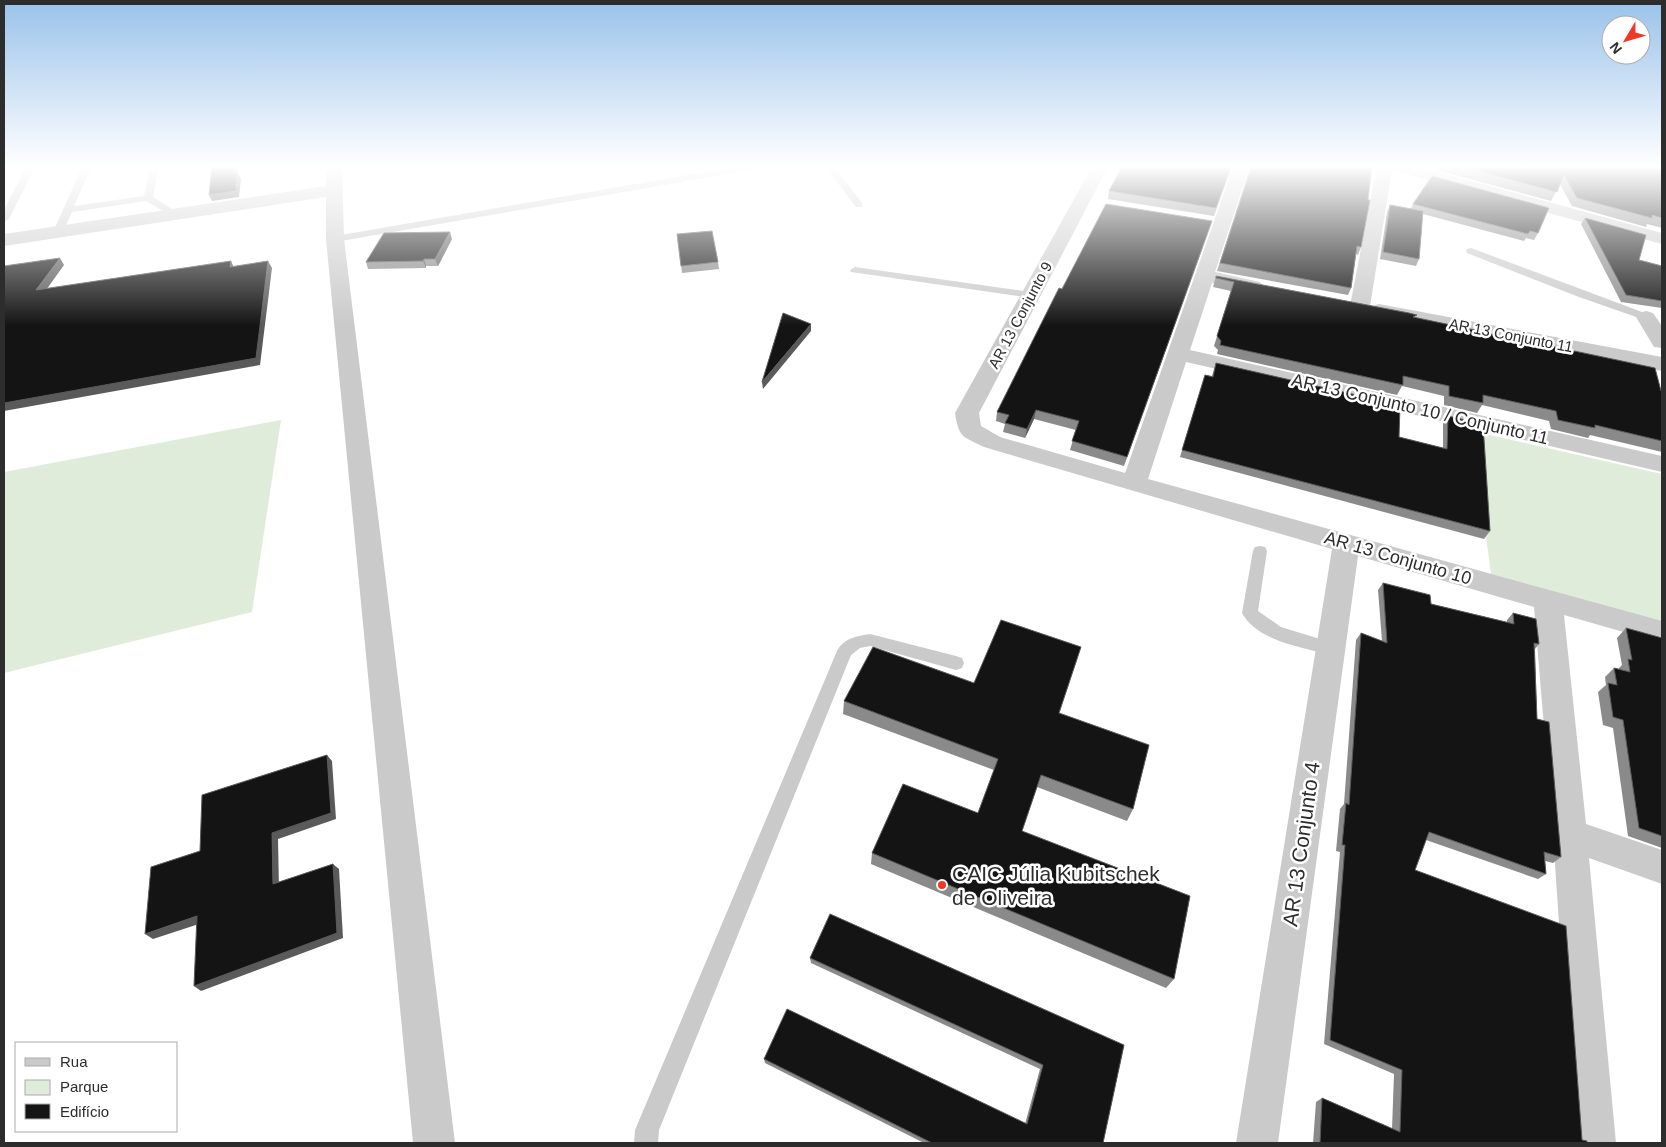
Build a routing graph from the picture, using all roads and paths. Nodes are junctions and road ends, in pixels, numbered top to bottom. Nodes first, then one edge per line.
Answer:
1 (64, 219) edge
2 (146, 219) edge
3 (335, 219) edge
4 (457, 219) edge
5 (1080, 219) edge
6 (1224, 219) edge
7 (1372, 219) edge
8 (1588, 219) edge
9 (1203, 221) edge
10 (1222, 224) junction
11 (58, 232) junction
12 (1662, 239) edge
13 (4, 240) edge
14 (335, 240) junction
15 (1470, 251) dead end
16 (855, 270) dead end
17 (1204, 276) junction
18 (1272, 290) edge
19 (1031, 295) junction
20 (1654, 319) edge
21 (1662, 342) edge
22 (1178, 354) junction
23 (1662, 364) edge
24 (970, 430) joint
25 (1662, 464) edge
26 (1134, 484) junction
27 (1346, 544) junction
28 (1260, 551) dead end
29 (1548, 600) junction
30 (1662, 632) edge
31 (1330, 649) junction
32 (956, 663) dead end
33 (1570, 835) junction
34 (1662, 867) edge
35 (434, 1143) edge
36 (646, 1143) edge
37 (1257, 1143) edge
38 (1595, 1143) edge

1 - 11 lane
2 - 11 street
3 - 14 street
4 - 14 lane
5 - 19 street, AR 13 Conjunto 9
6 - 10 street
7 - 23 street, AR 13 Conjunto 11
8 - 12 street
9 - 10 street
10 - 17 street
11 - 13 street
14 - 35 street
15 - 20 lane
16 - 19 lane
17 - 18 street
17 - 22 street
19 - 24 street, AR 13 Conjunto 9
20 - 21 street
22 - 25 street, AR 13 Conjunto 10 / Conjunto 11
22 - 26 street
24 - 26 street, AR 13 Conjunto 10
26 - 27 street, AR 13 Conjunto 10
27 - 29 street, AR 13 Conjunto 10
27 - 31 street, AR 13 Conjunto 4
28 - 31 lane
29 - 30 street, AR 13 Conjunto 10
29 - 33 street
31 - 37 street, AR 13 Conjunto 4
32 - 36 lane
33 - 34 street
33 - 38 street

